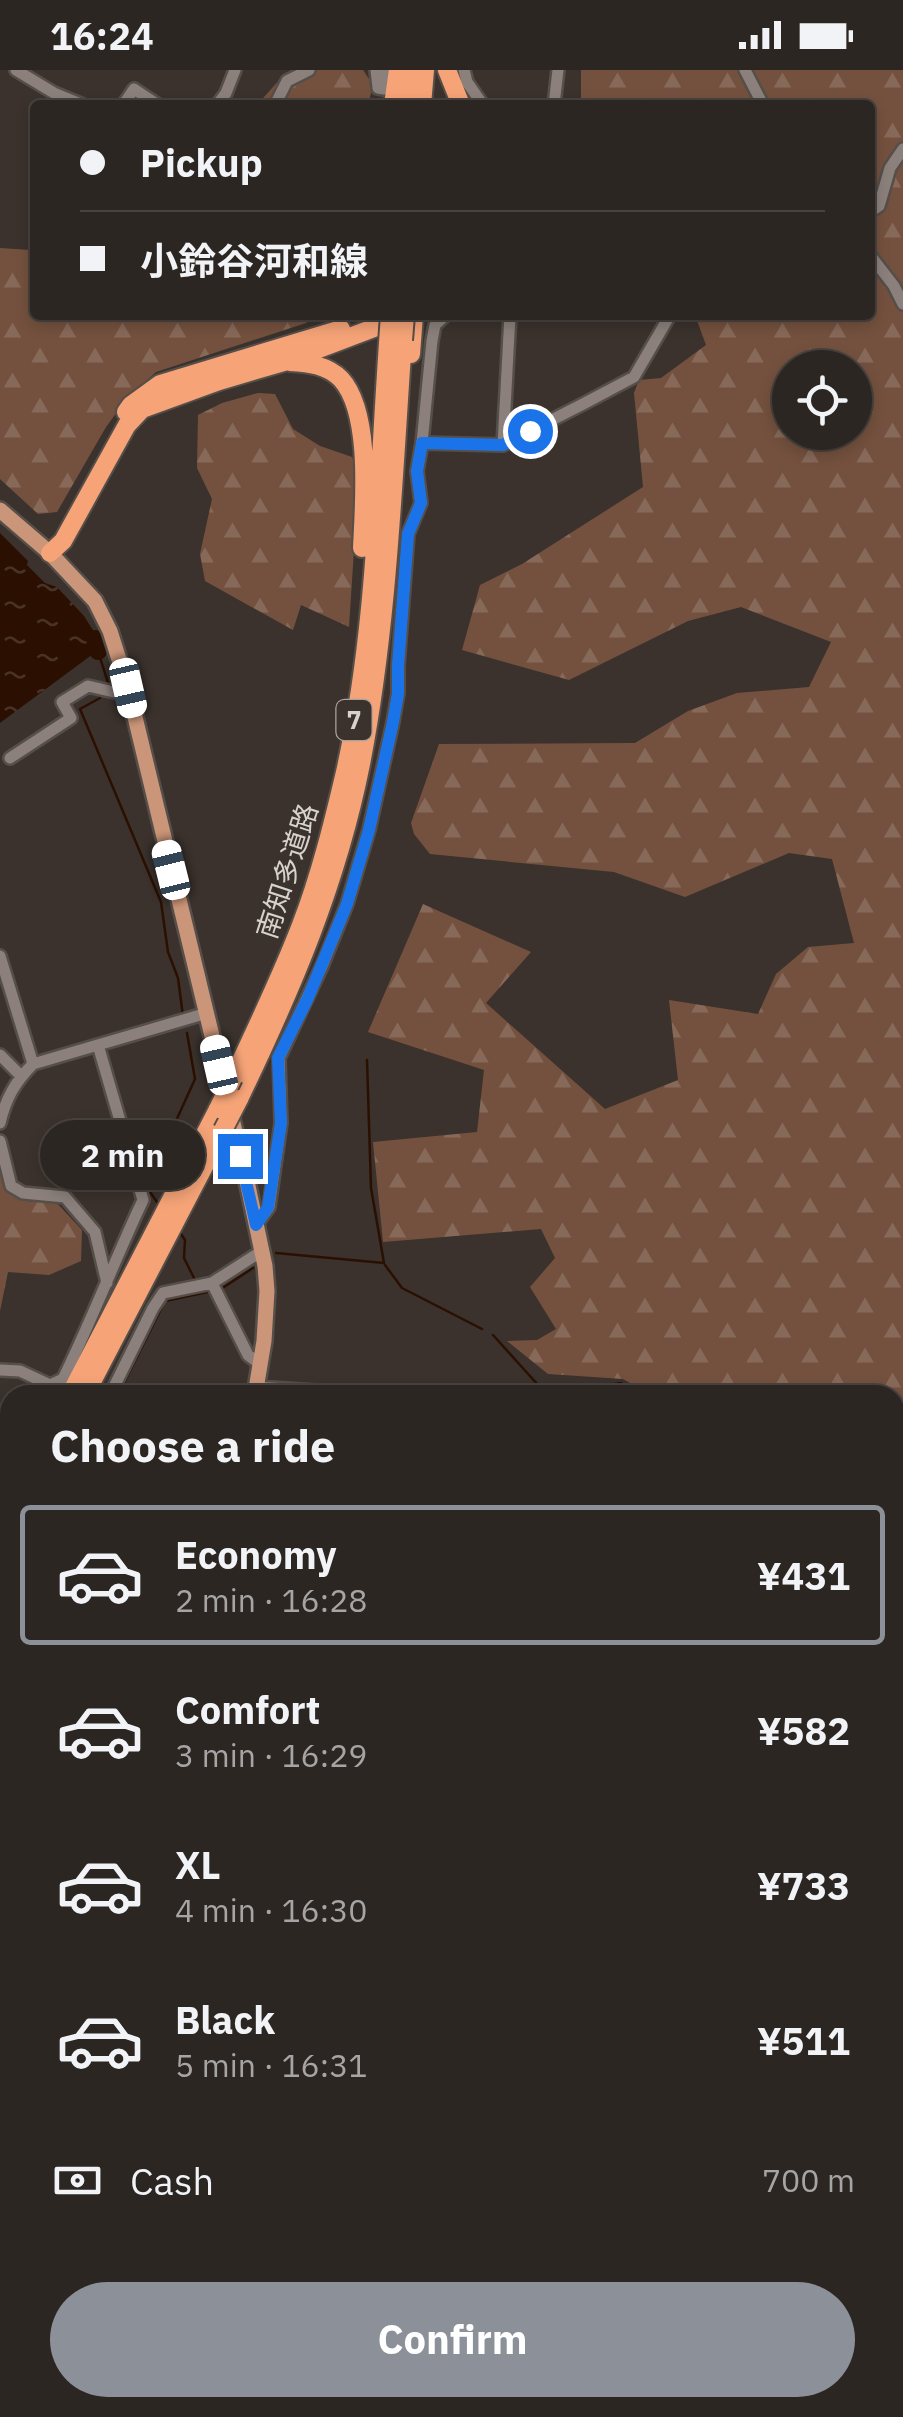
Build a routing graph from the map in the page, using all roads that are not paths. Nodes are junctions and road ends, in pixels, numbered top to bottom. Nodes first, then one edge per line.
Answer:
1 (16, 70) edge
2 (235, 70) edge
3 (308, 70) edge
4 (376, 70) edge
5 (388, 70) edge
6 (398, 70) edge
7 (411, 70) edge
8 (425, 70) edge
9 (447, 70) edge
10 (464, 70) edge
11 (558, 70) edge
12 (745, 70) edge
13 (71, 100) edge
14 (126, 100) edge
15 (150, 100) edge
16 (221, 100) edge
17 (278, 100) edge
18 (394, 100) edge
19 (408, 100) edge
20 (422, 100) edge
21 (459, 100) edge
22 (479, 100) edge
23 (555, 100) edge
24 (760, 100) edge
25 (903, 148) edge
26 (875, 208) edge
27 (875, 261) edge
28 (903, 304) edge
29 (327, 320) edge
30 (374, 320) edge
31 (440, 320) edge
32 (510, 320) edge
33 (667, 320) edge
34 (405, 327) edge
35 (288, 352) junction
36 (422, 443) junction
37 (503, 445) junction
38 (0, 510) edge
39 (50, 553) junction
40 (364, 661) junction
41 (128, 688) junction
42 (10, 758) dead end
43 (0, 956) edge
44 (206, 1012) junction
45 (98, 1045) junction
46 (0, 1055) edge
47 (33, 1064) junction
48 (0, 1075) edge
49 (18, 1080) junction
50 (0, 1123) edge
51 (0, 1142) edge
52 (256, 1225) junction
53 (262, 1251) junction
54 (108, 1283) junction
55 (212, 1283) junction
56 (260, 1364) junction
57 (0, 1370) edge
58 (75, 1385) edge
59 (90, 1385) edge
60 (114, 1385) edge
61 (259, 1385) edge

1 - 13 street
2 - 16 street
3 - 17 street
4 - 5 street
6 - 18 highway
7 - 19 highway
8 - 20 highway
9 - 21 highway
10 - 22 street
11 - 23 street
12 - 24 street
14 - 15 street
25 - 26 street
27 - 28 street
29 - 35 highway
30 - 35 highway
31 - 36 street
32 - 37 street
33 - 37 street
34 - 35 highway
34 - 40 highway, 南知多道路 / 7
34 - 59 highway, 南知多道路 / 7, bridge
35 - 39 highway
35 - 40 highway
36 - 37 street
36 - 52 street
38 - 39 main road
39 - 41 main road
40 - 58 highway, 南知多道路 / 7, bridge
41 - 42 street
41 - 44 main road
43 - 47 street
44 - 45 street
44 - 52 main road
45 - 47 street
45 - 54 street
46 - 49 street
47 - 49 street
48 - 49 street
49 - 50 street
51 - 54 street
52 - 53 main road
53 - 55 street
53 - 56 main road
54 - 57 street
55 - 56 street
55 - 60 street
56 - 61 main road

